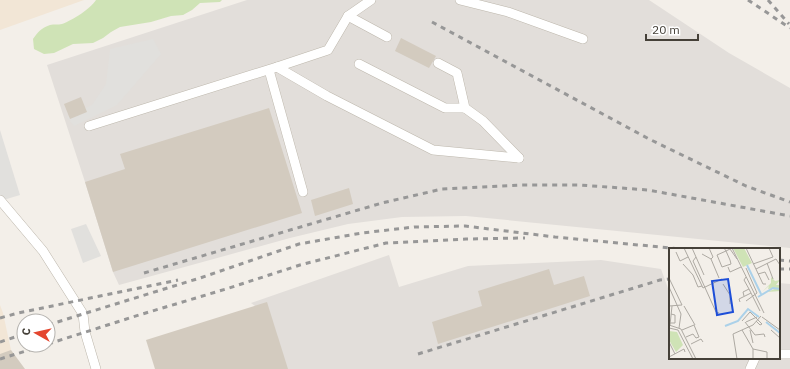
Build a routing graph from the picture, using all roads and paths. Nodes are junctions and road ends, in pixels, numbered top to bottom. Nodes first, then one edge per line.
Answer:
1 (371, 0) edge
2 (460, 0) edge
3 (348, 16) junction
4 (387, 36) dead end
5 (583, 39) dead end
6 (438, 63) dead end
7 (359, 64) dead end
8 (273, 68) junction
9 (465, 108) junction
10 (89, 126) dead end
11 (303, 192) dead end
12 (0, 200) edge
13 (755, 359) edge
14 (96, 369) edge
15 (750, 369) edge

1 - 3 lane
2 - 5 lane
3 - 4 lane
3 - 8 lane
6 - 9 lane
7 - 9 lane
8 - 9 lane
8 - 10 lane
8 - 11 lane
12 - 14 lane
13 - 15 lane

